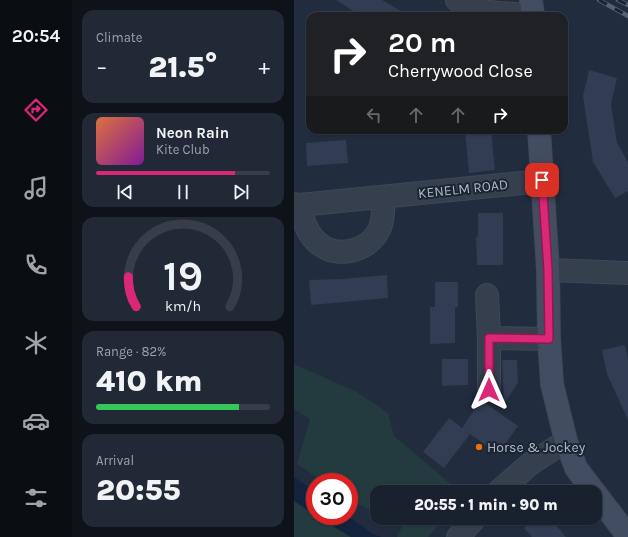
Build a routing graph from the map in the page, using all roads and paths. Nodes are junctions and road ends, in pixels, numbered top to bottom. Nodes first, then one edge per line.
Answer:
1 (457, 0) edge
2 (532, 10) edge
3 (487, 12) edge
4 (505, 12) edge
5 (540, 134) edge
6 (542, 180) junction
7 (384, 197) junction
8 (297, 204) edge
9 (548, 270) junction
10 (628, 273) edge
11 (487, 295) dead end
12 (489, 338) junction
13 (549, 339) junction
14 (489, 390) dead end
15 (566, 441) junction
16 (506, 485) edge
17 (588, 485) edge
18 (602, 503) edge
19 (468, 525) edge
20 (628, 536) edge
21 (459, 537) edge

1 - 3 street
2 - 4 street
5 - 6 main road
6 - 7 street, KENELM ROAD
6 - 9 main road
7 - 8 street, KENELM ROAD
7 - 8 street, KENELM ROAD
9 - 10 street
9 - 13 main road
11 - 12 street
12 - 13 street
12 - 14 street
13 - 15 main road
15 - 16 street
15 - 17 main road
18 - 20 main road
19 - 21 street

